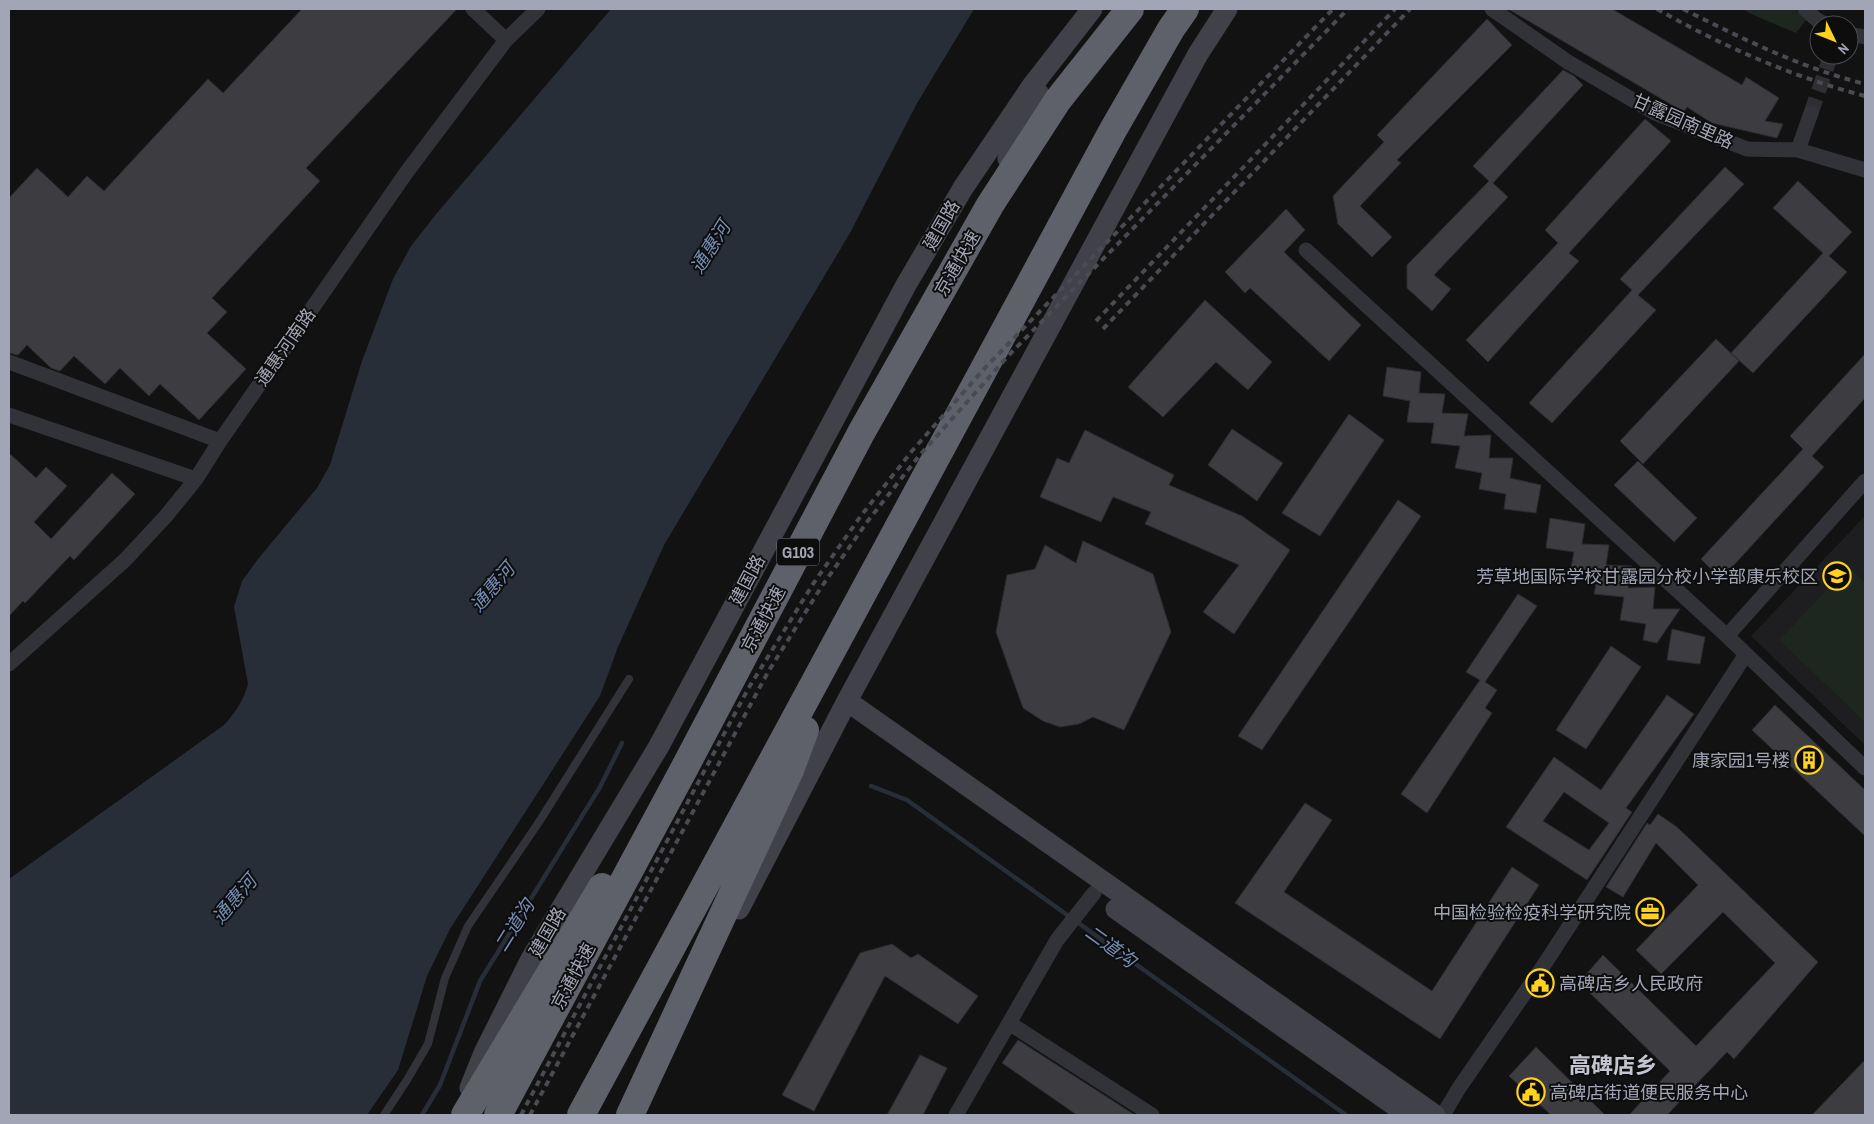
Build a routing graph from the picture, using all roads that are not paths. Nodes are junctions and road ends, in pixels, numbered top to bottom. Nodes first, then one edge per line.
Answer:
1 (473, 9) edge
2 (538, 9) edge
3 (1092, 9) edge
4 (1130, 9) edge
5 (1184, 9) edge
6 (1228, 9) edge
7 (1492, 9) edge
8 (506, 40) junction
9 (1063, 46) junction
10 (1811, 114) tunnel mouth
11 (1798, 150) junction
12 (1865, 170) edge
13 (990, 205) junction
14 (1306, 250) dead end
15 (9, 362) edge
16 (9, 415) edge
17 (220, 441) junction
18 (196, 479) junction
19 (1865, 481) edge
20 (844, 628) junction
21 (1726, 636) junction
22 (1746, 654) junction
23 (9, 664) edge
24 (628, 679) dead end
25 (844, 708) junction
26 (1865, 768) edge
27 (684, 769) junction
28 (1088, 901) junction
29 (1008, 1023) junction
30 (384, 1115) edge
31 (459, 1115) edge
32 (465, 1115) edge
33 (498, 1115) edge
34 (581, 1115) edge
35 (631, 1115) edge
36 (956, 1115) edge
37 (1152, 1115) edge
38 (1408, 1115) edge
39 (1435, 1115) edge
40 (1443, 1115) edge

1 - 8 street
2 - 8 street, 通惠河南路
3 - 9 main road, 建国路
4 - 13 highway, 京通快速 / G103
5 - 20 highway
6 - 25 main road
7 - 11 street, 甘露园南里路
8 - 17 street, 通惠河南路
9 - 13 main road
9 - 31 main road, 建国路
10 - 11 street
11 - 12 street, 甘露园南里路
13 - 27 highway, 京通快速 / G103
14 - 21 street
15 - 17 street
16 - 18 street
17 - 18 street, 通惠河南路
18 - 23 street, 通惠河南路
19 - 21 street
20 - 34 highway
20 - 35 highway
21 - 22 street
22 - 26 street
22 - 40 street
24 - 30 lane
25 - 28 main road
25 - 35 main road
25 - 39 main road
27 - 32 highway
27 - 33 highway, 京通快速 / G103
28 - 29 street
28 - 38 main road
29 - 36 street
29 - 37 street

